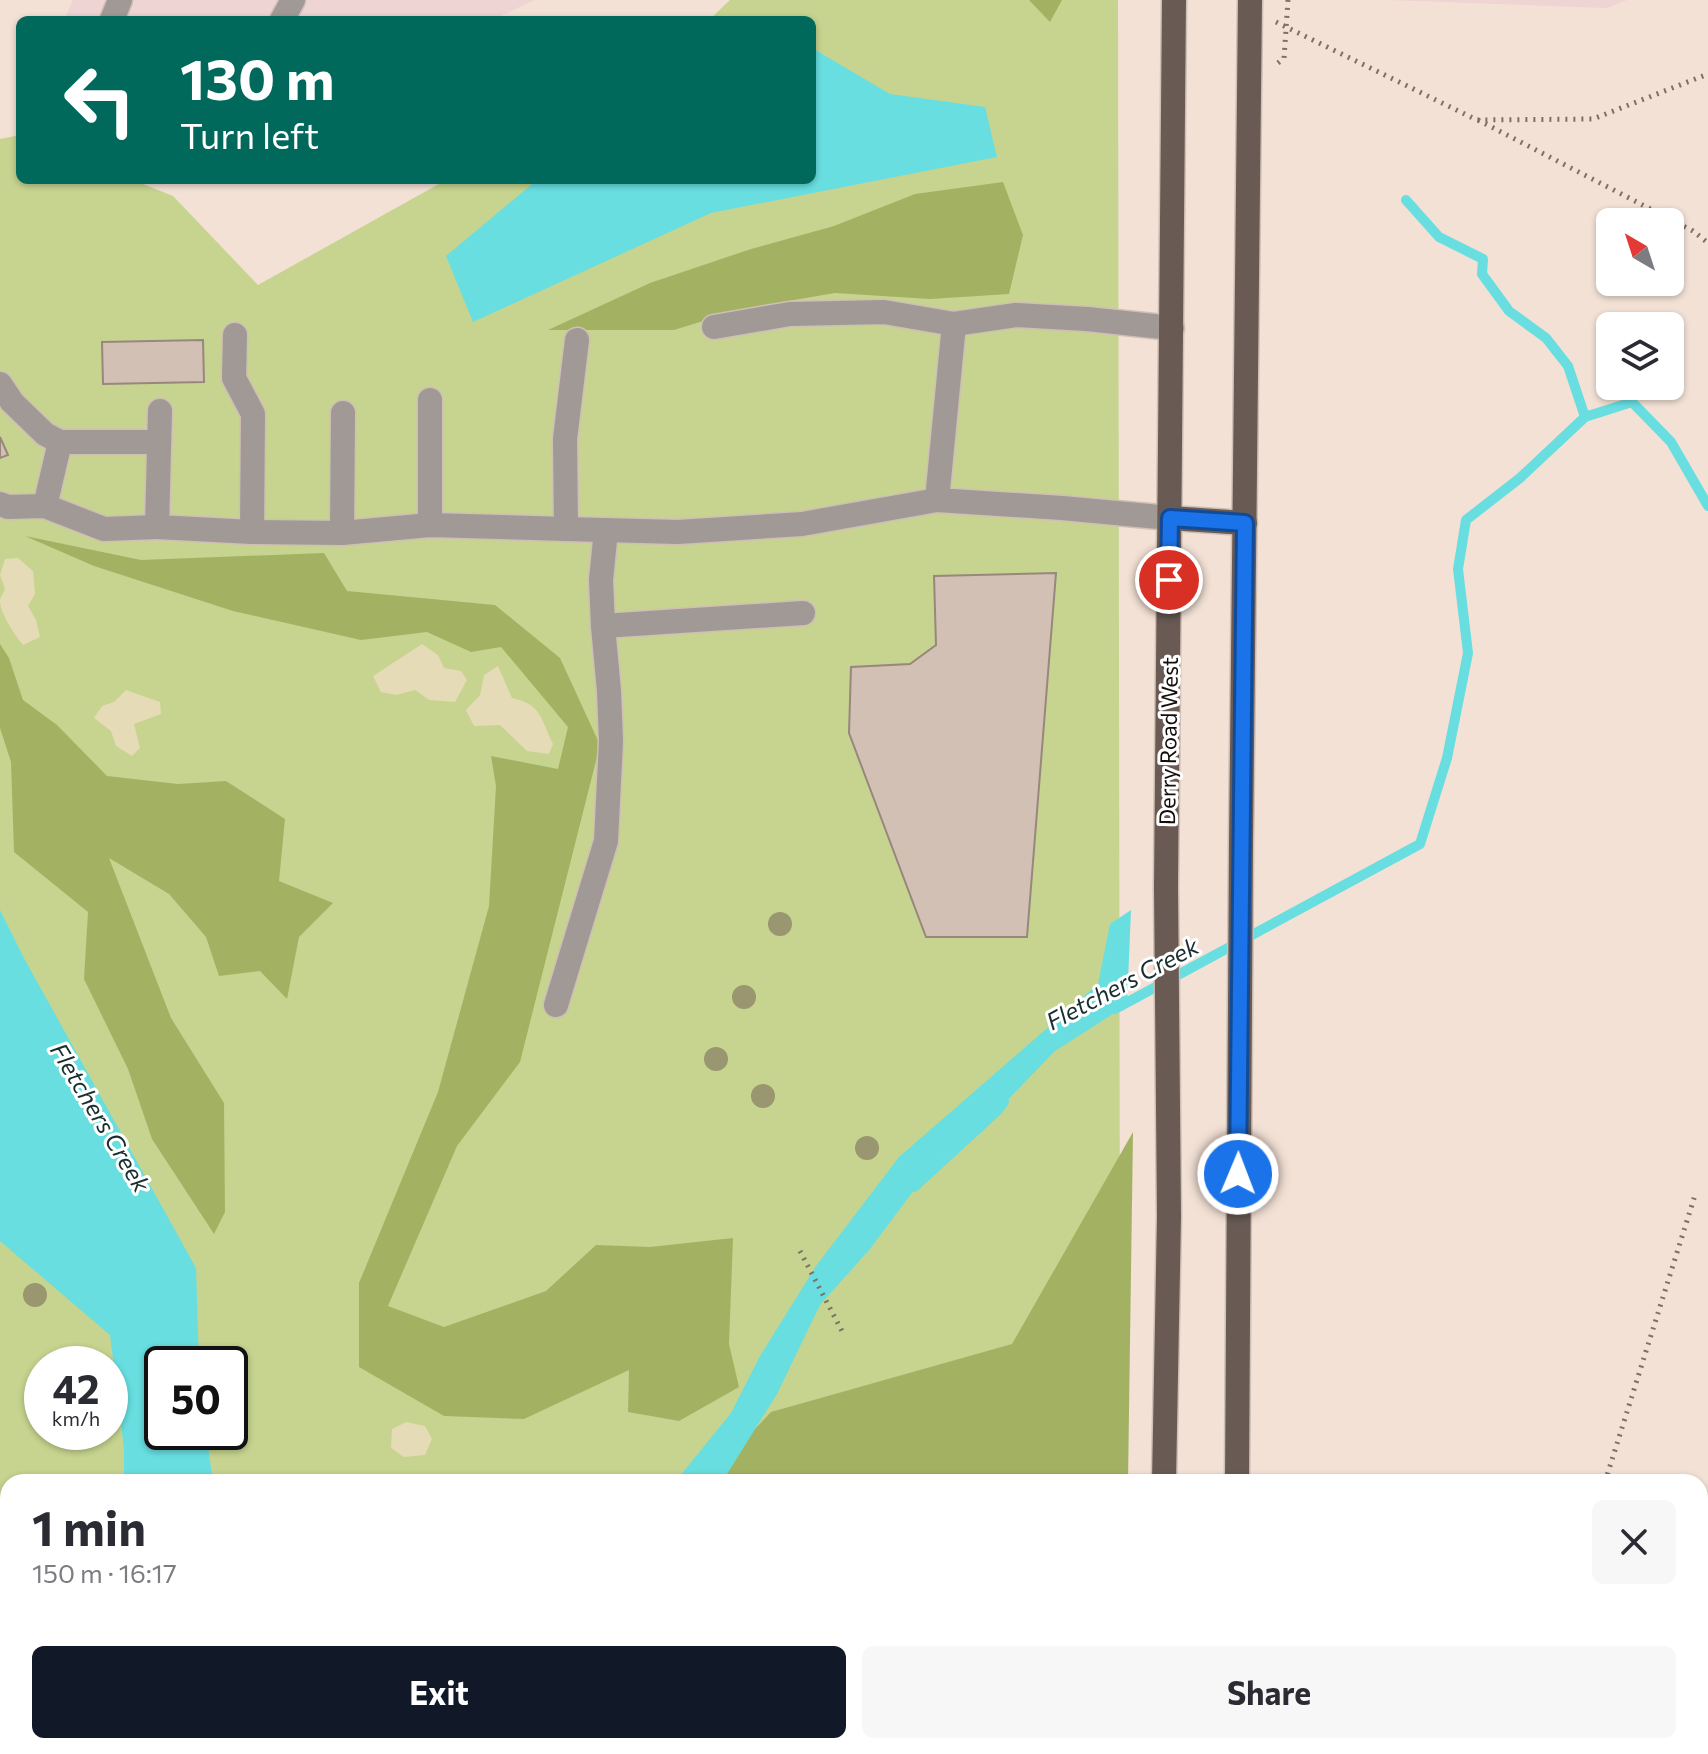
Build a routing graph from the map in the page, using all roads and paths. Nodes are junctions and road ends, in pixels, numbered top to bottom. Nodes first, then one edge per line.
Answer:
1 (1174, 0) edge
2 (1250, 4) edge
3 (1708, 74) edge
4 (1477, 120) junction
5 (1708, 243) edge
6 (954, 324) junction
7 (714, 327) dead end
8 (1172, 328) junction
9 (235, 335) dead end
10 (577, 340) dead end
11 (0, 384) edge
12 (430, 400) dead end
13 (160, 411) dead end
14 (343, 413) dead end
15 (60, 442) junction
16 (159, 442) junction
17 (937, 500) junction
18 (0, 504) edge
19 (45, 506) junction
20 (1170, 518) junction
21 (1245, 523) junction
22 (430, 525) junction
23 (157, 527) junction
24 (566, 529) junction
25 (606, 530) junction
26 (252, 532) junction
27 (342, 533) junction
28 (803, 613) dead end
29 (603, 626) junction
30 (556, 1005) dead end
31 (1696, 1192) dead end
32 (800, 1251) dead end
33 (843, 1333) dead end
34 (1164, 1474) edge
35 (1237, 1474) edge
36 (1608, 1474) edge

1 - 8 main road, Derry Road West
2 - 4 path
2 - 21 main road
3 - 4 path
4 - 5 path
6 - 7 lane
6 - 8 lane
6 - 17 lane
8 - 20 main road, Derry Road West
9 - 26 lane
10 - 24 lane
11 - 15 lane
12 - 22 lane
13 - 16 lane
14 - 27 lane
15 - 16 lane
15 - 19 lane
16 - 23 lane
17 - 20 lane
17 - 25 lane
18 - 19 lane
19 - 23 lane
20 - 21 main road
20 - 34 main road, Derry Road West
21 - 35 main road
22 - 24 lane
22 - 27 lane
23 - 26 lane
24 - 25 lane
25 - 29 lane
26 - 27 lane
28 - 29 lane
29 - 30 lane
31 - 36 path
32 - 33 path

